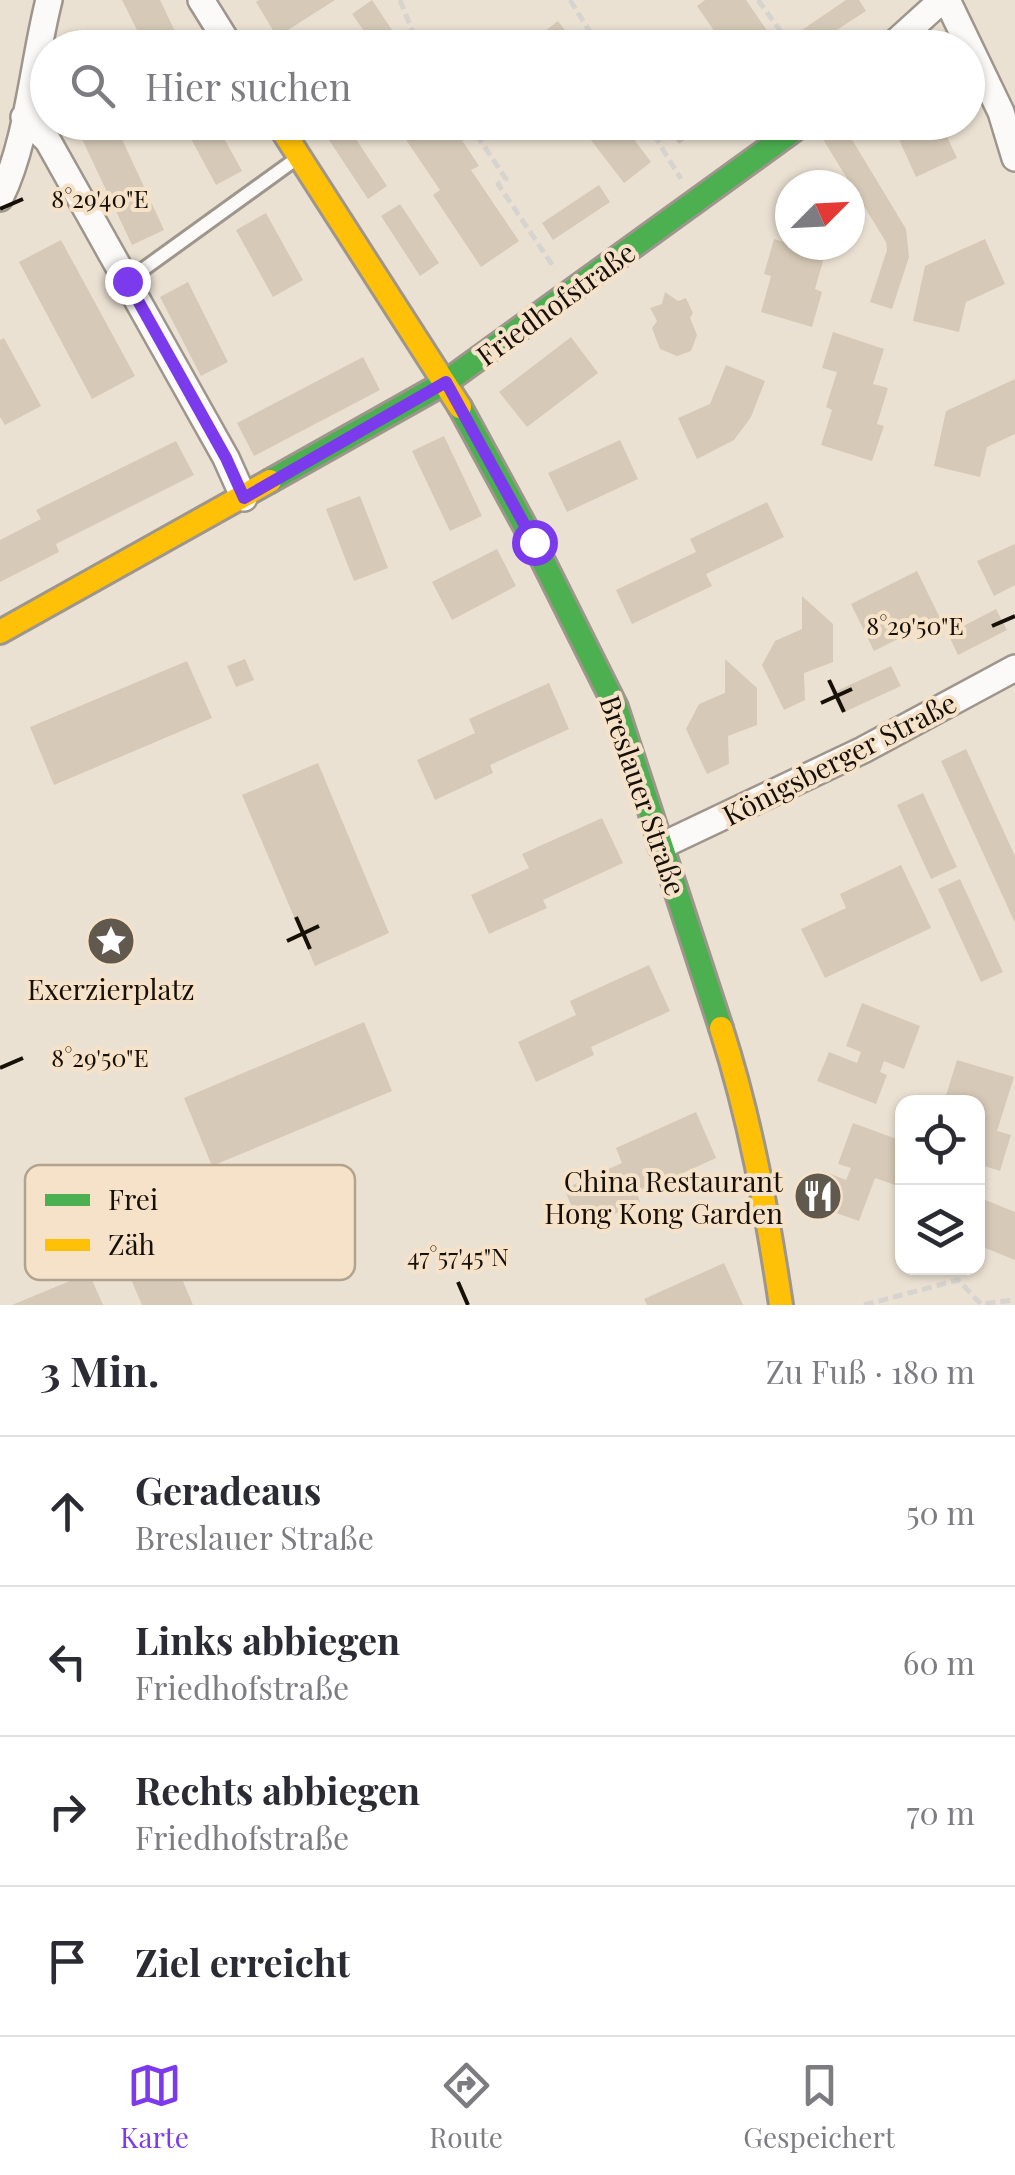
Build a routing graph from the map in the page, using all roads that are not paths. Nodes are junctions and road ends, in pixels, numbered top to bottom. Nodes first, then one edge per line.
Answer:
1 (49, 0) edge
2 (202, 0) edge
3 (945, 0) edge
4 (43, 30) edge
5 (220, 30) edge
6 (910, 30) edge
7 (960, 30) edge
8 (985, 80) edge
9 (30, 89) edge
10 (24, 117) junction
11 (30, 123) edge
12 (48, 140) edge
13 (287, 140) edge
14 (780, 140) edge
15 (298, 158) junction
16 (1015, 158) edge
17 (0, 198) edge
18 (127, 281) junction
19 (446, 382) junction
20 (244, 498) junction
21 (0, 632) edge
22 (1015, 668) edge
23 (661, 846) junction
24 (782, 1305) edge

1 - 4 street
2 - 5 street
3 - 6 street
3 - 7 street
8 - 16 street
9 - 10 street
10 - 11 street
10 - 17 street
12 - 18 street
13 - 15 street, Breslauer Straße
14 - 19 street, Friedhofstraße
15 - 18 lane
15 - 19 street, Breslauer Straße
18 - 20 street
19 - 20 street, Friedhofstraße
19 - 23 street, Breslauer Straße
20 - 21 street, Friedhofstraße
22 - 23 street, Königsberger Straße
23 - 24 street, Breslauer Straße

